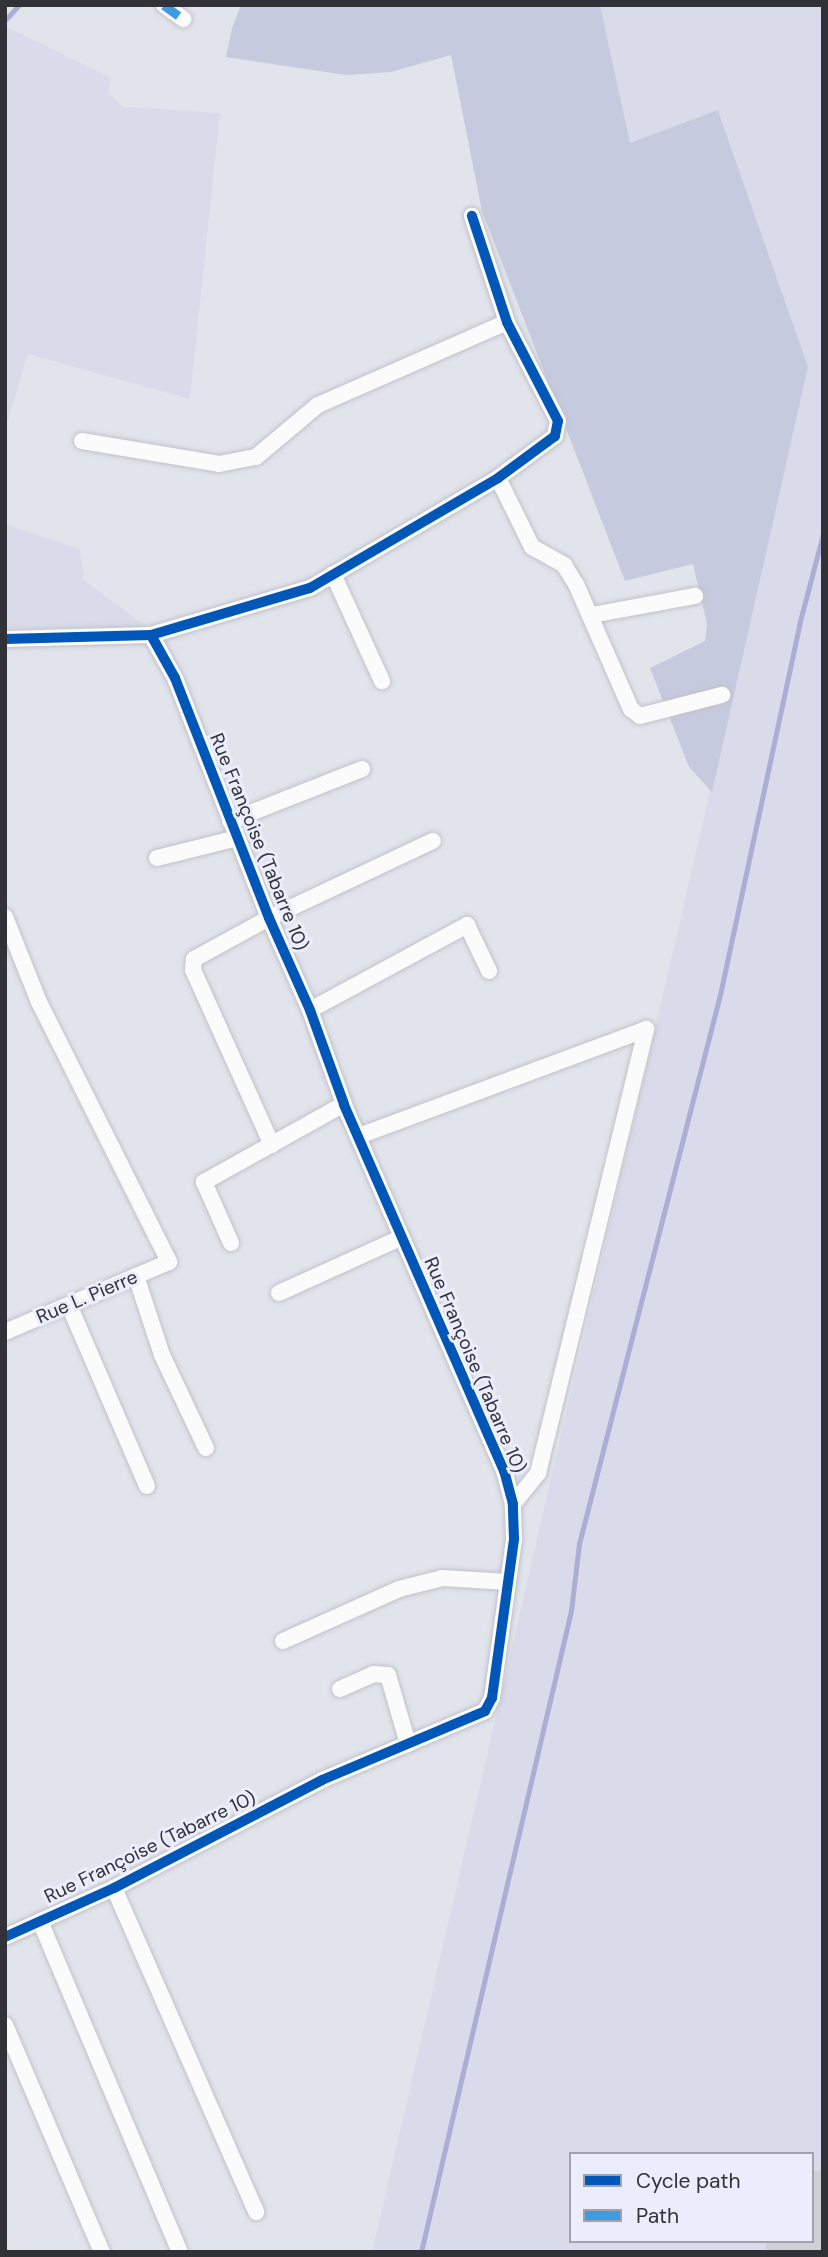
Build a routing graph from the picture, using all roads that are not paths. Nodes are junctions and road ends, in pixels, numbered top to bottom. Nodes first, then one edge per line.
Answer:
1 (164, 5) edge
2 (183, 19) dead end
3 (472, 216) dead end
4 (508, 322) junction
5 (82, 441) dead end
6 (498, 478) junction
7 (333, 574) junction
8 (695, 596) dead end
9 (592, 615) junction
10 (151, 635) junction
11 (5, 639) edge
12 (382, 681) dead end
13 (722, 695) dead end
14 (362, 769) dead end
15 (230, 821) junction
16 (237, 838) junction
17 (433, 841) dead end
18 (157, 858) dead end
19 (5, 917) edge
20 (269, 918) junction
21 (489, 971) dead end
22 (310, 1010) junction
23 (344, 1104) junction
24 (359, 1136) junction
25 (272, 1145) junction
26 (400, 1238) junction
27 (231, 1243) dead end
28 (136, 1276) junction
29 (279, 1293) dead end
30 (69, 1305) junction
31 (5, 1332) edge
32 (206, 1448) dead end
33 (147, 1486) dead end
34 (513, 1504) junction
35 (508, 1582) junction
36 (283, 1641) dead end
37 (340, 1689) dead end
38 (408, 1744) junction
39 (114, 1888) junction
40 (40, 1921) junction
41 (5, 1937) edge
42 (5, 2025) edge
43 (256, 2212) dead end
44 (102, 2252) edge
45 (180, 2252) edge

1 - 2 street
3 - 4 street
4 - 5 street
4 - 6 street
6 - 7 street
6 - 9 street
7 - 10 street
7 - 12 street
8 - 9 street
9 - 13 street
10 - 11 street
10 - 15 street, Rue Françoise (Tabarre 10)
14 - 15 street
15 - 16 street, Rue Françoise (Tabarre 10)
16 - 18 street
16 - 20 street, Rue Françoise (Tabarre 10)
17 - 20 street
19 - 28 street, Rue L. Pierre
20 - 22 street, Rue Françoise (Tabarre 10)
20 - 25 street
21 - 22 street
22 - 23 street, Rue Françoise (Tabarre 10)
23 - 24 street, Rue Françoise (Tabarre 10)
23 - 25 street
24 - 26 street, Rue Françoise (Tabarre 10)
24 - 34 street
25 - 27 street
26 - 29 street
26 - 34 street, Rue Françoise (Tabarre 10)
28 - 30 street, Rue L. Pierre
28 - 32 street
30 - 31 street, Rue L. Pierre
30 - 33 street
34 - 35 street, Rue Françoise (Tabarre 10)
35 - 36 street
35 - 38 street, Rue Françoise (Tabarre 10)
37 - 38 street
38 - 39 street, Rue Françoise (Tabarre 10)
39 - 40 street, Rue Françoise (Tabarre 10)
39 - 43 street
40 - 41 street, Rue Françoise (Tabarre 10)
40 - 45 street
42 - 44 street

